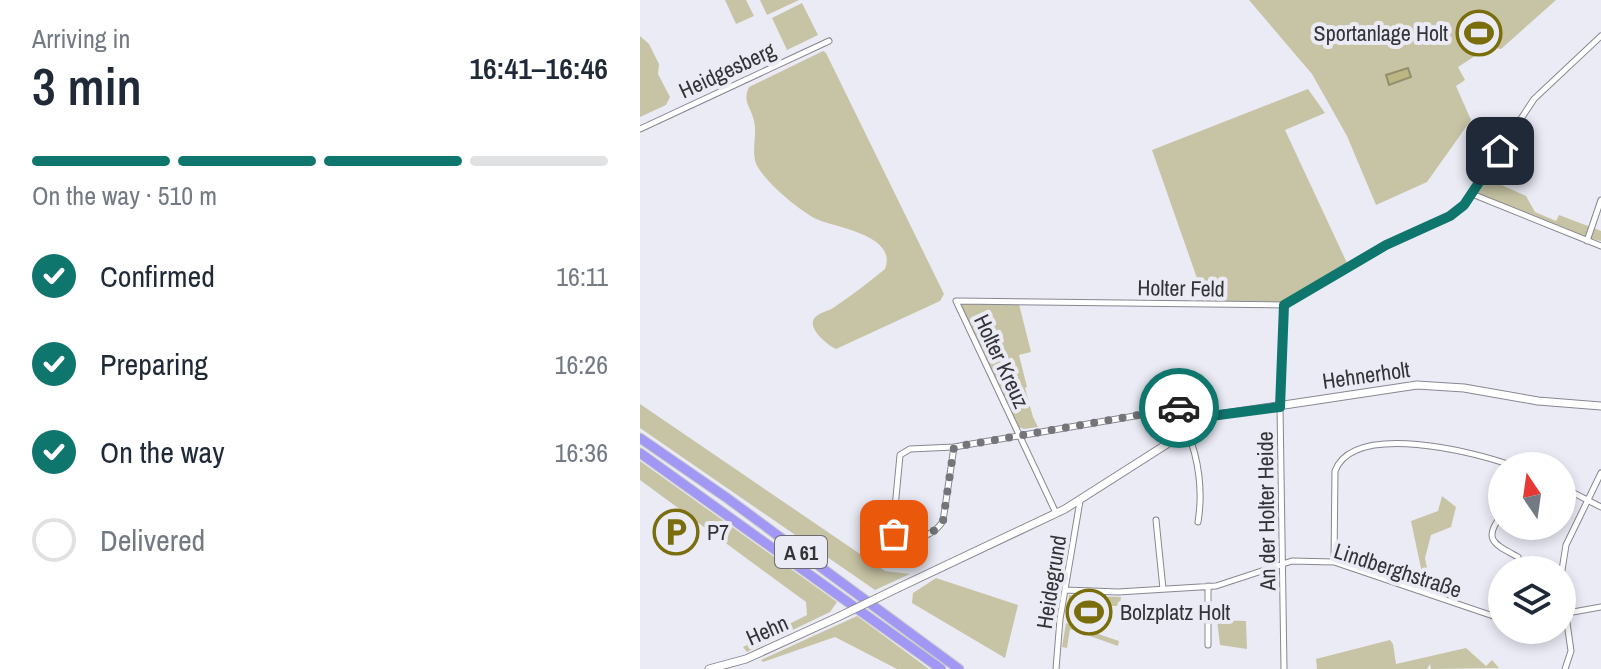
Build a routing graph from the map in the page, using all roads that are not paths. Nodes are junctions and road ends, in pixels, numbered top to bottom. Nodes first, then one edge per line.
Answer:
1 (1601, 36) edge
2 (829, 41) dead end
3 (640, 129) edge
4 (1472, 194) junction
5 (1601, 200) edge
6 (1587, 241) junction
7 (1601, 246) edge
8 (956, 301) joint
9 (1284, 305) junction
10 (1601, 406) edge
11 (1280, 407) junction
12 (1211, 416) junction
13 (1186, 430) junction
14 (1019, 434) junction
15 (640, 438) edge
16 (954, 447) junction
17 (640, 453) edge
18 (1488, 458) edge
19 (1601, 473) edge
20 (1576, 493) edge
21 (1588, 499) junction
22 (1080, 500) junction
23 (1601, 507) edge
24 (1056, 513) junction
25 (1156, 520) dead end
26 (1198, 522) dead end
27 (1493, 540) edge
28 (1516, 556) edge
29 (1564, 556) edge
30 (1334, 562) junction
31 (1282, 564) junction
32 (1208, 586) junction
33 (1163, 589) junction
34 (1065, 590) junction
35 (1601, 607) edge
36 (1576, 612) edge
37 (1488, 614) edge
38 (838, 617) joint
39 (1570, 644) edge
40 (1208, 645) dead end
41 (709, 669) edge
42 (941, 669) edge
43 (959, 669) edge
44 (1056, 669) edge
45 (1284, 669) edge
46 (1565, 669) edge

1 - 4 street
2 - 3 street, Heidgesberg
4 - 6 street
4 - 9 street
5 - 6 street
6 - 7 street
8 - 9 street, Holter Feld
8 - 14 street, Holter Kreuz
9 - 11 street, An der Holter Heide
10 - 11 street, Hehnerholt
11 - 12 street, Hehnerholt
11 - 31 street, An der Holter Heide
12 - 13 street, Hehnerholt
12 - 14 street, Holter Kreuz
13 - 22 street, Hehnerholt
13 - 26 street
14 - 16 street, Holter Kreuz
14 - 24 street, Holter Kreuz
15 - 43 highway, A 61
16 - 16 street, Holter Kreuz
17 - 42 highway, A 61
18 - 30 street
19 - 21 street
20 - 21 street
21 - 23 street
21 - 29 street
22 - 24 street, Hehnerholt
22 - 34 street, Heidegrund
24 - 38 street, Hehnerholt, bridge
25 - 33 street
27 - 28 street
30 - 31 street, Lindberghstraße
30 - 37 street, Lindberghstraße
31 - 32 street, Lindberghstraße
31 - 45 street, An der Holter Heide
32 - 33 street, Lindberghstraße
32 - 40 street
33 - 34 street, Lindberghstraße
34 - 44 street, Heidegrund
35 - 36 street
38 - 41 street, Hehn
39 - 46 street

